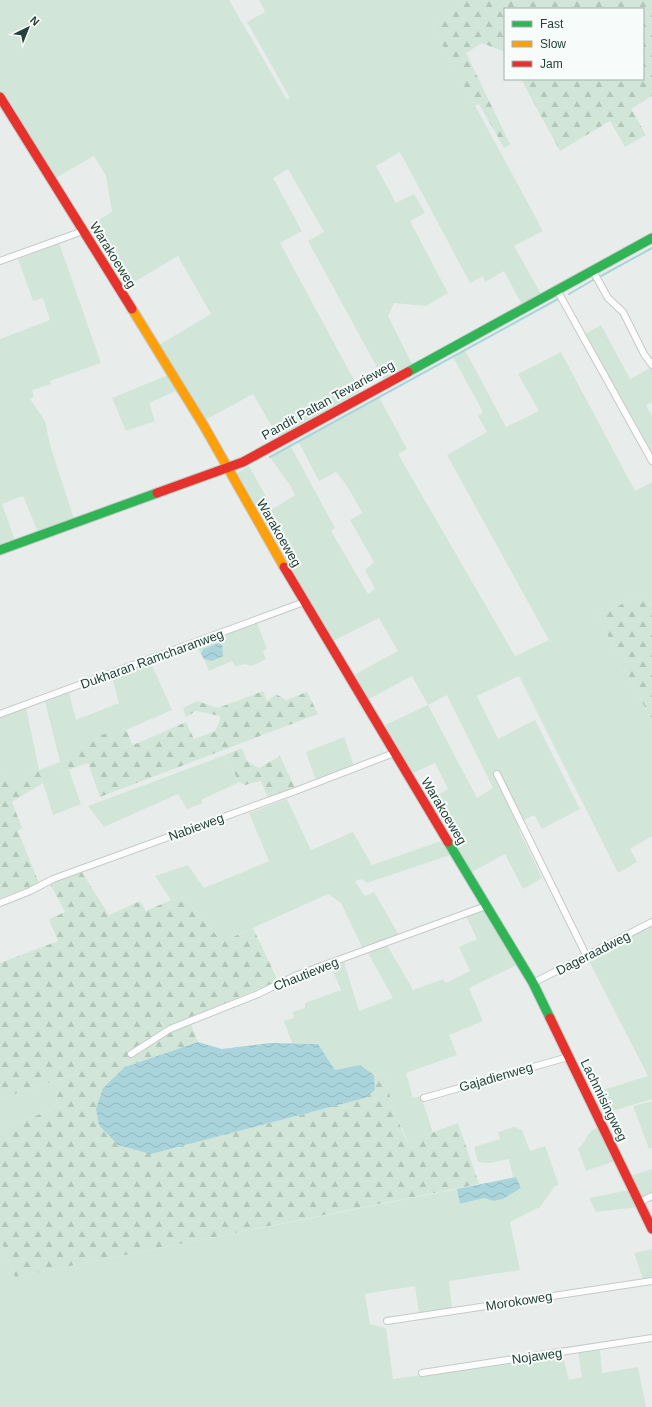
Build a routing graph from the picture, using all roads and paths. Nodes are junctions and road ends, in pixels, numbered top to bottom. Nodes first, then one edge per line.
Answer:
1 (0, 97) edge
2 (83, 232) junction
3 (652, 238) edge
4 (0, 261) edge
5 (593, 271) junction
6 (557, 290) junction
7 (652, 365) edge
8 (652, 461) edge
9 (229, 468) junction
10 (0, 550) edge
11 (304, 602) junction
12 (0, 714) edge
13 (394, 753) junction
14 (497, 774) dead end
15 (0, 903) edge
16 (486, 906) junction
17 (652, 922) edge
18 (587, 957) junction
19 (533, 983) junction
20 (131, 1054) dead end
21 (568, 1057) junction
22 (424, 1098) dead end
23 (652, 1196) edge
24 (640, 1202) junction
25 (652, 1229) edge
26 (652, 1281) edge
27 (387, 1321) dead end
28 (652, 1338) edge
29 (422, 1372) dead end

1 - 2 street, Warakoeweg
2 - 4 street
2 - 9 street, Warakoeweg
3 - 5 street, Pandit Paltan Tewarieweg
5 - 6 street, Pandit Paltan Tewarieweg
5 - 7 street
6 - 8 street
6 - 9 street, Pandit Paltan Tewarieweg
9 - 10 street, Pandit Paltan Tewarieweg
9 - 11 street, Warakoeweg
11 - 12 street, Dukharan Ramcharanweg
11 - 13 street, Warakoeweg
13 - 15 street, Nabieweg
13 - 16 street, Warakoeweg
14 - 18 street
16 - 19 street, Warakoeweg
16 - 20 street, Chautieweg
17 - 18 street, Dageraadweg
18 - 19 street, Dageraadweg
19 - 21 street, Lachmisingweg
21 - 22 street, Gajadienweg
21 - 24 street, Lachmisingweg
23 - 24 street
24 - 25 street, Lachmisingweg
26 - 27 street, Morokoweg
28 - 29 street, Nojaweg

